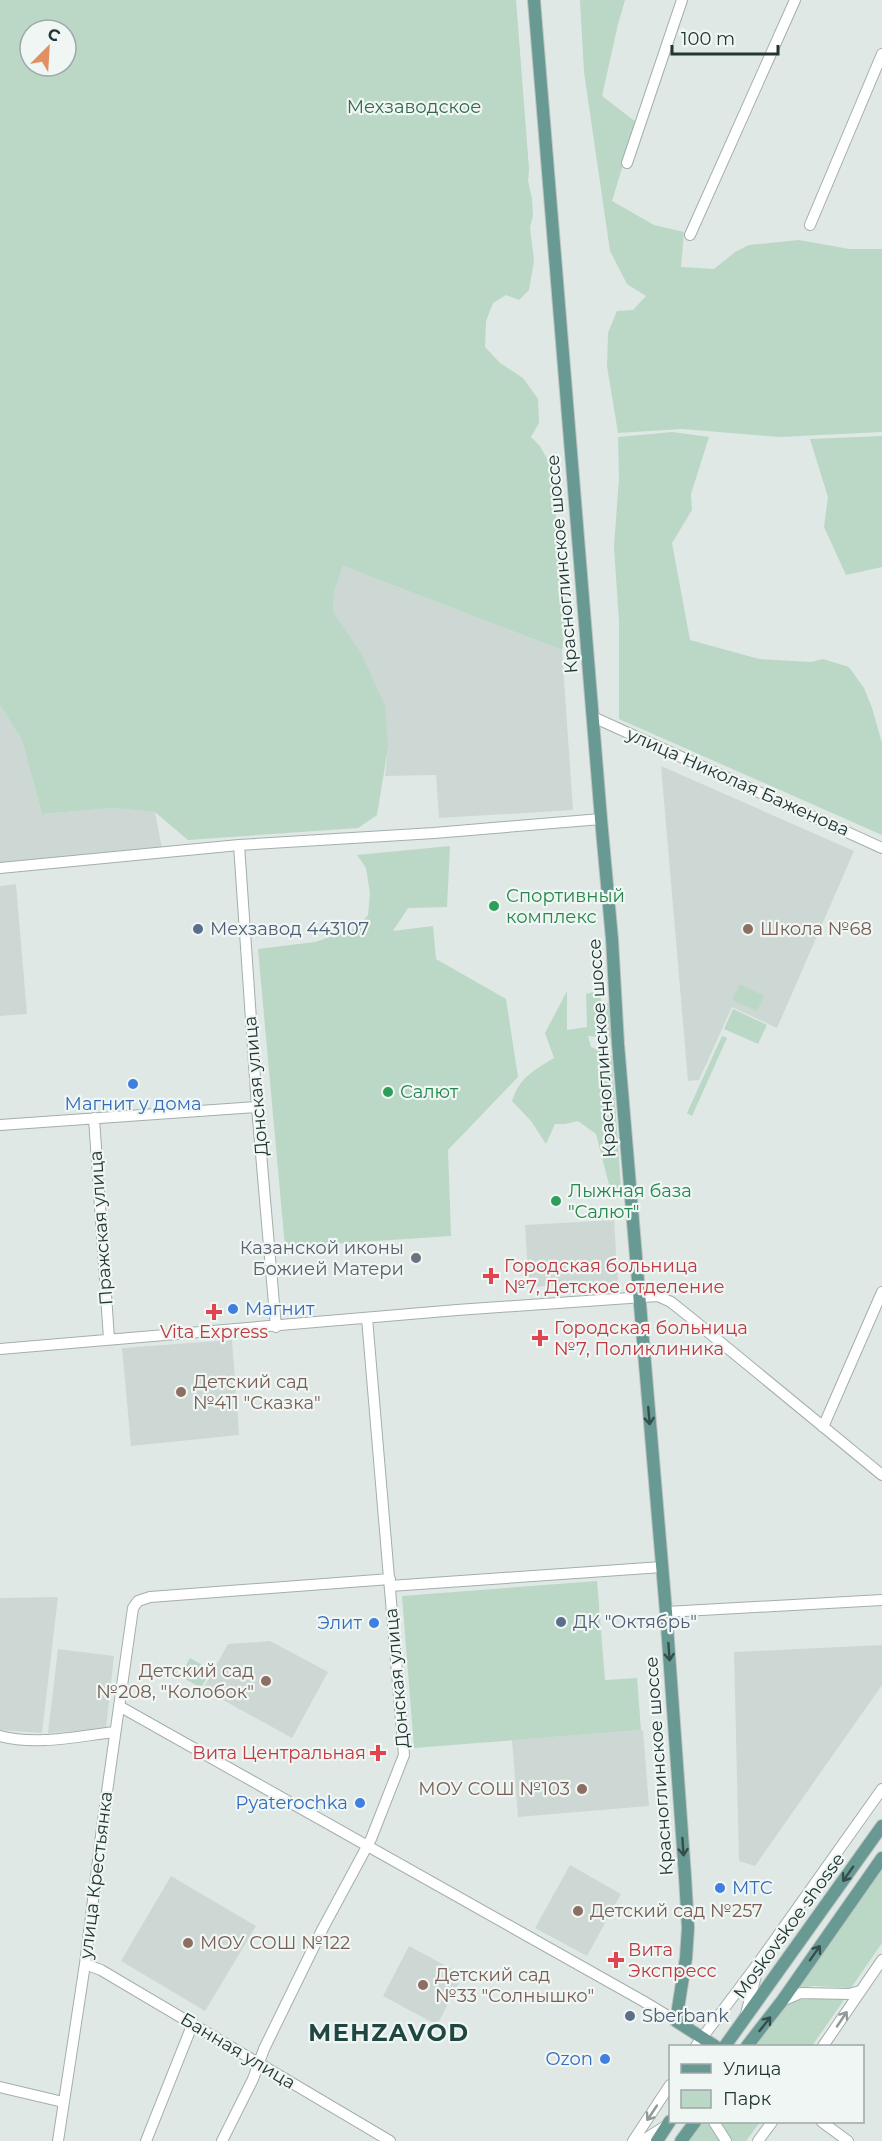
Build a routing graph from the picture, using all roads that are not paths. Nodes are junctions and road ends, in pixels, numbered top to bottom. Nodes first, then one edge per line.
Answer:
1 (534, 0) edge
2 (682, 0) edge
3 (795, 0) edge
4 (882, 54) edge
5 (627, 163) dead end
6 (810, 225) dead end
7 (690, 235) dead end
8 (593, 717) junction
9 (600, 819) junction
10 (239, 845) junction
11 (882, 848) edge
12 (0, 868) edge
13 (258, 1107) junction
14 (94, 1118) junction
15 (0, 1125) edge
16 (882, 1292) edge
17 (639, 1297) junction
18 (367, 1318) junction
19 (276, 1326) junction
20 (109, 1339) junction
21 (0, 1349) edge
22 (822, 1428) junction
23 (882, 1475) edge
24 (662, 1567) junction
25 (390, 1583) junction
26 (882, 1600) edge
27 (666, 1612) junction
28 (119, 1706) junction
29 (115, 1732) junction
30 (0, 1736) edge
31 (882, 1790) edge
32 (882, 1826) edge
33 (367, 1845) junction
34 (882, 1858) edge
35 (882, 1960) edge
36 (759, 1962) junction
37 (85, 1964) junction
38 (860, 1991) junction
39 (782, 2001) junction
40 (746, 2016) junction
41 (676, 2021) junction
42 (193, 2023) junction
43 (699, 2042) edge
44 (726, 2045) edge
45 (748, 2045) edge
46 (824, 2045) edge
47 (259, 2062) junction
48 (0, 2087) edge
49 (669, 2087) edge
50 (63, 2102) junction
51 (669, 2123) edge
52 (669, 2123) edge
53 (694, 2123) edge
54 (715, 2123) edge
55 (771, 2123) edge
56 (825, 2123) edge
57 (58, 2141) edge
58 (146, 2141) edge
59 (222, 2141) edge
60 (390, 2141) edge
61 (633, 2141) edge
62 (642, 2141) edge
63 (657, 2141) edge
64 (681, 2141) edge
65 (726, 2141) edge
66 (758, 2141) edge
67 (848, 2141) edge

1 - 8 main road, Красноглинское шоссе
2 - 5 street
3 - 7 street
4 - 6 street
8 - 9 main road, Красноглинское шоссе
8 - 11 street, улица Николая Баженова
9 - 10 street
9 - 17 main road, Красноглинское шоссе
10 - 12 street
10 - 13 street, Донская улица
13 - 14 street
13 - 19 street, Донская улица
14 - 15 street
14 - 20 street, Пражская улица
16 - 22 street
17 - 18 street
17 - 22 street
17 -> 24 main road, Красноглинское шоссе
18 - 19 street
18 - 25 street, Донская улица
19 - 20 street
20 - 21 street
22 - 23 street
24 - 25 street
24 - 27 main road, Красноглинское шоссе
25 - 28 street, улица Крестьянка
25 - 33 street, Донская улица
26 - 27 street
27 -> 41 main road, Красноглинское шоссе
28 - 29 street, улица Крестьянка
28 - 33 street
29 - 30 street
29 - 37 street, улица Крестьянка
31 - 36 street
32 -> 40 main road, Moskovskoe shosse
33 - 41 street
33 - 47 street, Донская улица
39 -> 34 main road, Moskovskoe shosse
35 - 38 street
36 - 40 street
36 - 43 street
37 - 42 street, Банная улица
37 - 50 street, улица Крестьянка
38 - 39 street
46 -> 38 street
45 -> 39 main road, Moskovskoe shosse
40 - 44 main road, Moskovskoe shosse
41 - 43 main road
42 - 47 street, Банная улица
42 - 58 street
47 - 59 street, Донская улица
47 - 60 street, Банная улица
48 - 50 street
49 -> 61 street
50 - 57 street, улица Крестьянка
51 - 62 street
52 - 63 main road
53 - 64 main road
54 - 65 street
55 - 66 street
56 - 67 street

